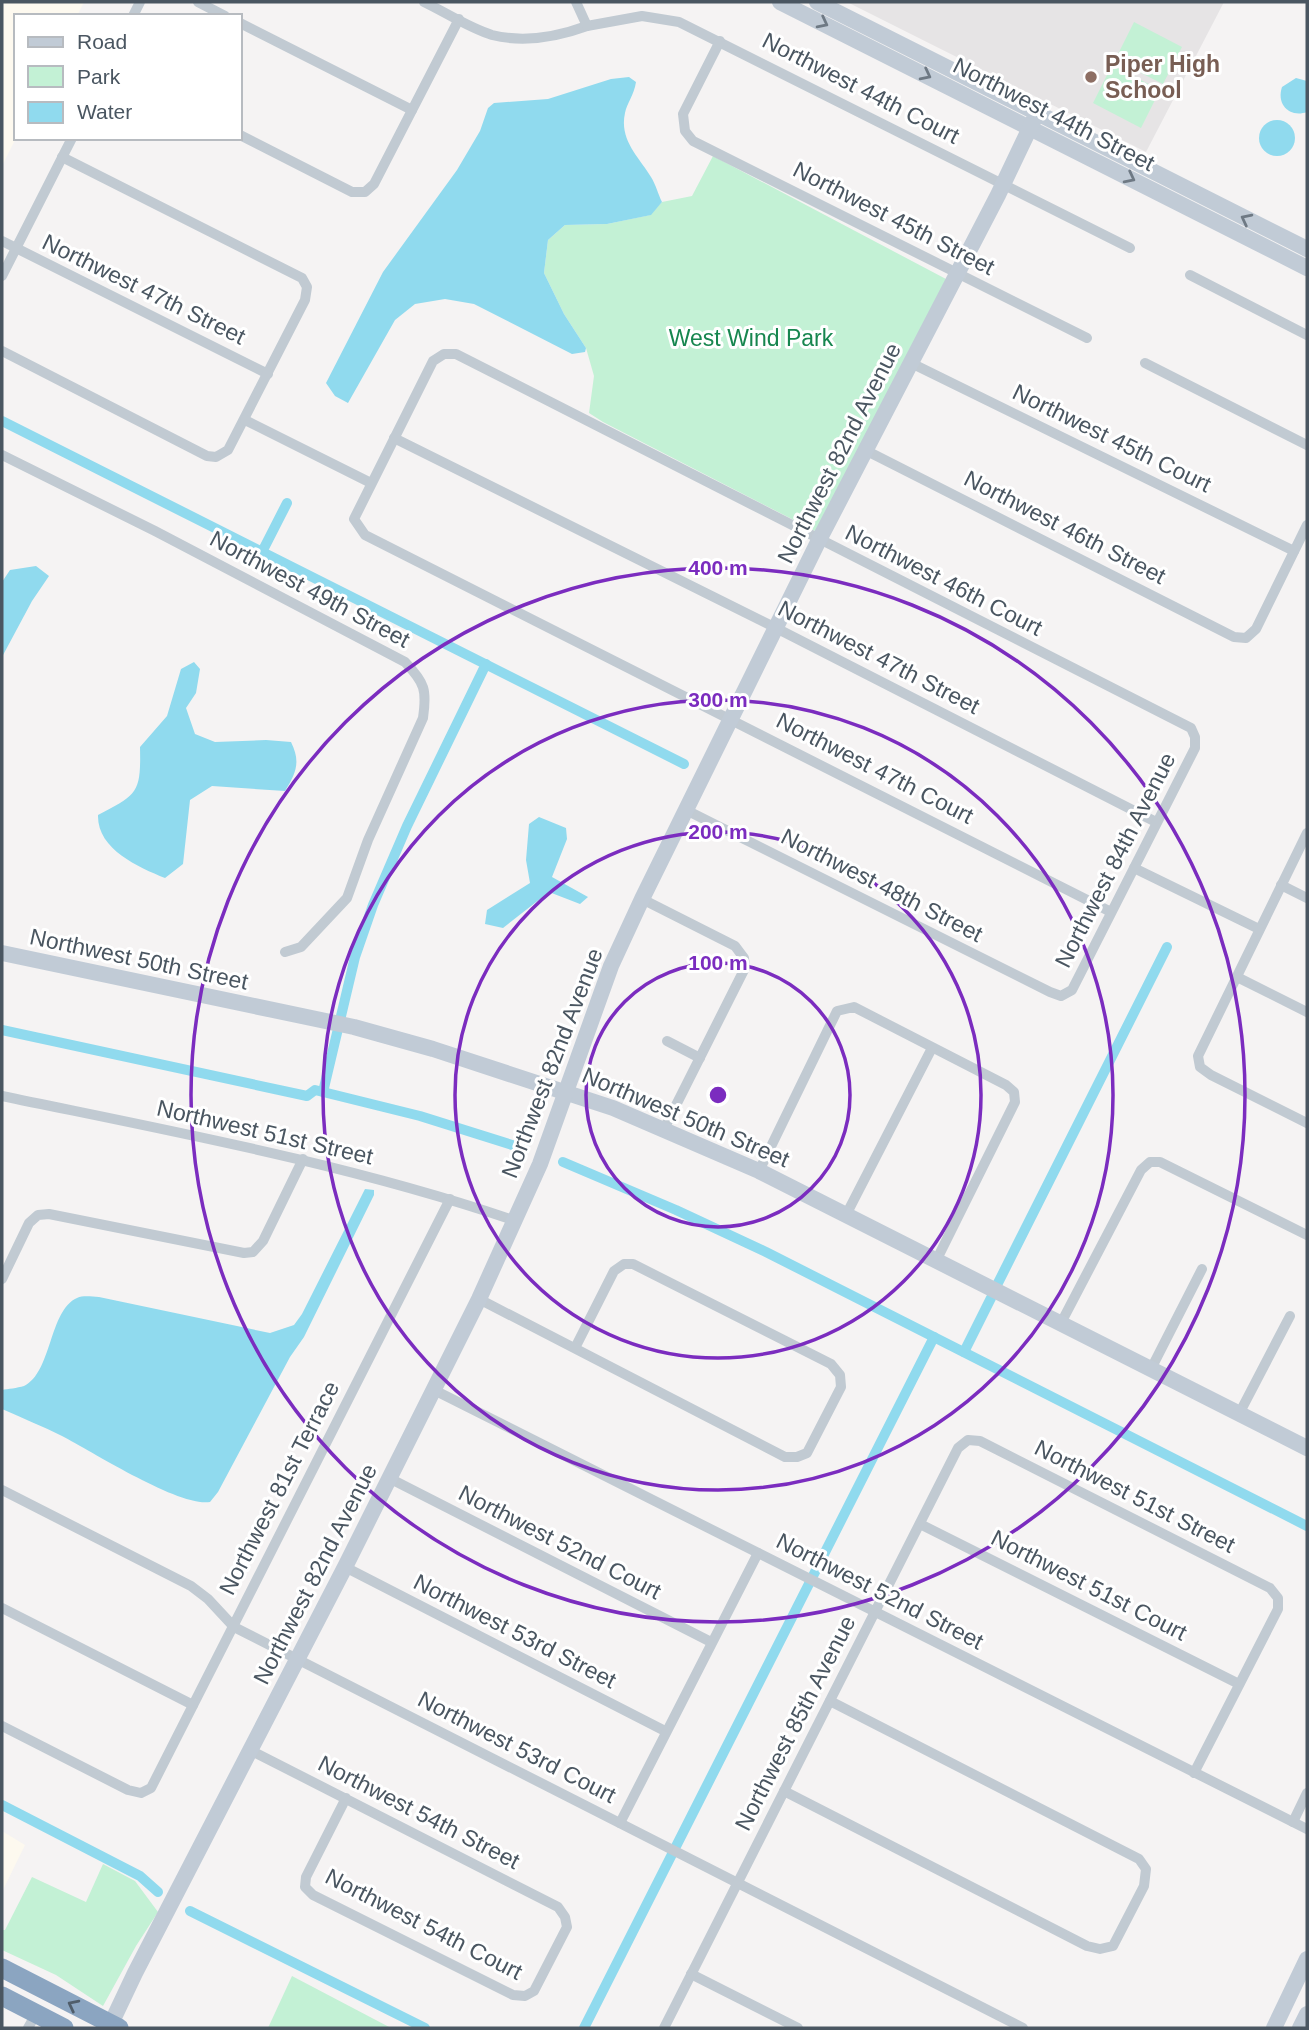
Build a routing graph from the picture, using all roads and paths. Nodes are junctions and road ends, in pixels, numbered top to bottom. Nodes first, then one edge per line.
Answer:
1 (198, 2) edge
2 (424, 2) edge
3 (576, 2) edge
4 (780, 2) edge
5 (817, 2) edge
6 (221, 14) edge
7 (459, 19) junction
8 (242, 24) edge
9 (587, 26) junction
10 (720, 41) junction
11 (412, 110) junction
12 (1034, 121) junction
13 (242, 136) edge
14 (71, 140) edge
15 (62, 157) junction
16 (1004, 184) junction
17 (2, 242) edge
18 (1129, 248) dead end
19 (16, 249) junction
20 (1305, 257) edge
21 (958, 273) junction
22 (1190, 275) dead end
23 (2, 276) edge
24 (1307, 335) edge
25 (1087, 338) dead end
26 (2, 351) edge
27 (911, 363) junction
28 (1145, 363) dead end
29 (268, 374) junction
30 (245, 420) junction
31 (394, 438) junction
32 (1307, 444) edge
33 (866, 450) junction
34 (2, 455) edge
35 (371, 483) junction
36 (1307, 525) edge
37 (819, 540) junction
38 (1294, 551) junction
39 (776, 628) junction
40 (731, 718) junction
41 (1195, 737) joint
42 (685, 810) junction
43 (1156, 822) junction
44 (1307, 833) edge
45 (1133, 868) junction
46 (1281, 885) junction
47 (642, 898) junction
48 (1307, 898) edge
49 (1111, 912) junction
50 (1259, 929) junction
51 (285, 951) dead end
52 (2, 953) edge
53 (1237, 977) junction
54 (1061, 996) joint
55 (1307, 1012) edge
56 (667, 1041) dead end
57 (932, 1048) junction
58 (700, 1058) junction
59 (568, 1091) junction
60 (2, 1096) edge
61 (1307, 1123) edge
62 (664, 1129) junction
63 (303, 1159) junction
64 (759, 1171) junction
65 (450, 1199) junction
66 (846, 1215) junction
67 (516, 1221) junction
68 (1307, 1235) edge
69 (936, 1261) junction
70 (1202, 1269) dead end
71 (2, 1279) edge
72 (480, 1299) junction
73 (1290, 1316) dead end
74 (1061, 1323) junction
75 (575, 1348) junction
76 (1151, 1369) junction
77 (434, 1390) junction
78 (1239, 1414) junction
79 (968, 1440) joint
80 (1307, 1448) edge
81 (389, 1478) junction
82 (2, 1490) edge
83 (920, 1524) junction
84 (758, 1553) junction
85 (345, 1567) junction
86 (2, 1608) edge
87 (875, 1612) junction
88 (234, 1627) junction
89 (711, 1642) junction
90 (298, 1659) junction
91 (1239, 1684) junction
92 (830, 1701) junction
93 (193, 1705) junction
94 (2, 1726) edge
95 (665, 1731) junction
96 (250, 1751) junction
97 (1194, 1773) junction
98 (784, 1791) junction
99 (1307, 1793) edge
100 (346, 1798) junction
101 (1293, 1822) junction
102 (620, 1823) junction
103 (1307, 1829) edge
104 (738, 1882) junction
105 (1307, 1959) edge
106 (2, 1968) edge
107 (691, 1974) junction
108 (2, 1996) edge
109 (525, 1996) joint
110 (1307, 2014) edge
111 (32, 2021) edge
112 (113, 2027) edge
113 (64, 2028) edge
114 (664, 2028) edge
115 (798, 2028) edge
116 (1023, 2028) edge
117 (1274, 2028) edge
118 (1300, 2028) edge

1 - 6 street
2 - 7 street
3 - 9 street
4 -> 12 street, Northwest 44th Street
5 - 12 street, Northwest 44th Street
7 - 9 street
7 - 11 street
8 - 11 street
9 - 10 street, Northwest 44th Court
10 - 16 street, Northwest 44th Court
10 - 21 street, Northwest 45th Street
11 - 13 street
12 - 16 street, Northwest 82nd Avenue
12 - 20 street, Northwest 44th Street
14 - 15 street
15 - 19 street
15 - 29 street
16 - 18 street, Northwest 44th Court
16 - 21 street, Northwest 82nd Avenue
17 - 19 street, Northwest 47th Street
19 - 23 street
19 - 29 street, Northwest 47th Street
21 - 25 street, Northwest 45th Street
21 - 27 street, Northwest 82nd Avenue
22 - 24 street
26 - 30 street
27 - 33 street, Northwest 82nd Avenue
27 - 38 street, Northwest 45th Court
28 - 32 street
29 - 30 street
30 - 35 street
31 - 35 street
31 - 37 street, Northwest 46th Court
31 - 39 street, Northwest 47th Street
33 - 37 street, Northwest 82nd Avenue
33 - 38 street, Northwest 46th Street
34 - 51 street, Northwest 49th Street
35 - 40 street, Northwest 47th Court
36 - 38 street
37 - 39 street, Northwest 82nd Avenue
37 - 41 street, Northwest 46th Court
39 - 40 street, Northwest 82nd Avenue
39 - 43 street, Northwest 47th Street
40 - 42 street, Northwest 82nd Avenue
40 - 49 street, Northwest 47th Court
41 - 43 street, Northwest 84th Avenue
42 - 47 street, Northwest 82nd Avenue
42 - 54 street, Northwest 48th Street
43 - 45 street, Northwest 84th Avenue
44 - 46 street
45 - 49 street, Northwest 84th Avenue
45 - 50 street
46 - 48 street
46 - 50 street
47 - 58 street
47 - 59 street, Northwest 82nd Avenue
49 - 54 street, Northwest 84th Avenue
50 - 53 street
52 - 59 street, Northwest 50th Street
53 - 55 street
53 - 61 street
56 - 58 street
57 - 64 street
57 - 66 street
57 - 69 street
58 - 62 street
59 - 62 street, Northwest 50th Street
59 - 67 street, Northwest 82nd Avenue
60 - 63 street, Northwest 51st Street
62 - 64 street, Northwest 50th Street
63 - 65 street, Northwest 51st Street
63 - 71 street
64 - 66 street, Northwest 50th Street
65 - 67 street, Northwest 51st Street
65 - 88 street, Northwest 81st Terrace
66 - 69 street, Northwest 50th Street
67 - 72 street, Northwest 82nd Avenue
68 - 74 street
69 - 74 street, Northwest 50th Street
70 - 76 street
72 - 75 street
72 - 77 street, Northwest 82nd Avenue
73 - 78 street
74 - 76 street, Northwest 50th Street
75 - 75 street
76 - 78 street, Northwest 50th Street
77 - 81 street, Northwest 82nd Avenue
77 - 84 street, Northwest 52nd Street
78 - 80 street, Northwest 50th Street
79 - 83 street, Northwest 85th Avenue
79 - 91 street, Northwest 51st Street
81 - 85 street, Northwest 82nd Avenue
81 - 89 street, Northwest 52nd Court
82 - 88 street, Northwest 53rd Court
83 - 87 street, Northwest 85th Avenue
83 - 91 street, Northwest 51st Court
84 - 87 street, Northwest 52nd Street
84 - 89 street
85 - 90 street, Northwest 82nd Avenue
85 - 95 street, Northwest 53rd Street
86 - 93 street
87 - 92 street, Northwest 85th Avenue
87 - 97 street, Northwest 52nd Street
88 - 90 street, Northwest 53rd Court
88 - 93 street, Northwest 81st Terrace
89 - 95 street
90 - 96 street, Northwest 82nd Avenue
90 - 102 street, Northwest 53rd Court
91 - 97 street
92 - 98 street, Northwest 85th Avenue
92 - 98 street
93 - 94 street, Northwest 81st Terrace
95 - 102 street
96 - 100 street, Northwest 54th Street
96 - 112 street, Northwest 82nd Avenue
97 - 101 street, Northwest 52nd Street
98 - 104 street, Northwest 85th Avenue
99 - 101 street
100 - 109 street, Northwest 54th Street
100 - 109 street, Northwest 54th Court
101 - 103 street, Northwest 52nd Street
102 - 104 street, Northwest 53rd Court
104 - 107 street, Northwest 85th Avenue
104 - 116 street, Northwest 53rd Court
105 - 117 street
112 -> 106 highway
107 - 114 street, Northwest 85th Avenue
107 - 115 street
108 - 111 highway
110 - 118 street
111 - 113 highway

